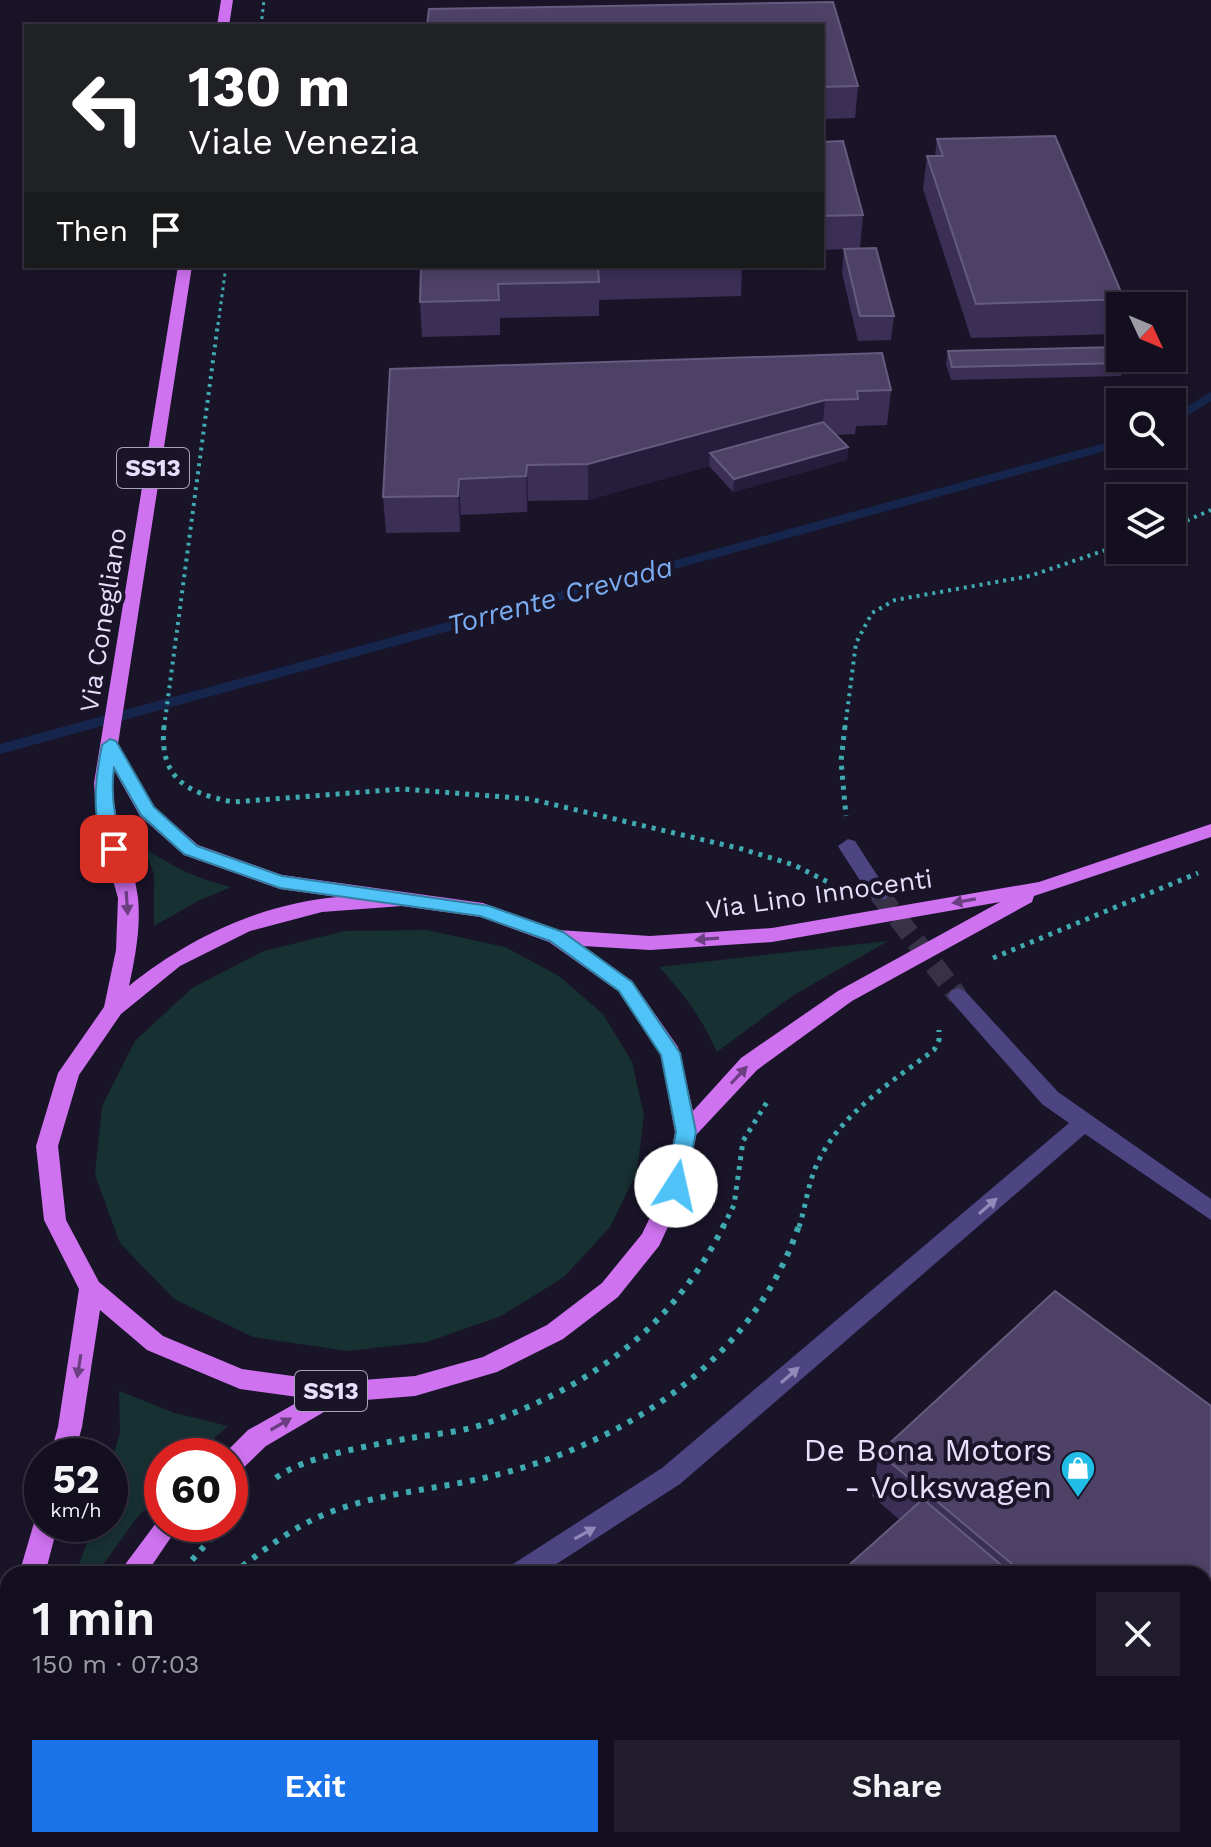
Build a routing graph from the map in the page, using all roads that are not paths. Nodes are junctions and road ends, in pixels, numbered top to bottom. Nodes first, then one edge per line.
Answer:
1 (227, 0) edge
2 (223, 24) edge
3 (185, 268) edge
4 (110, 745) junction
5 (1211, 830) edge
6 (848, 846) road end
7 (1041, 888) junction
8 (879, 894) tunnel mouth
9 (402, 899) junction
10 (556, 937) junction
11 (958, 996) tunnel mouth
12 (114, 1009) junction
13 (1084, 1123) junction
14 (686, 1132) junction
15 (1211, 1211) edge
16 (91, 1289) junction
17 (337, 1392) junction
18 (67, 1438) edge
19 (248, 1447) edge
20 (40, 1542) edge
21 (154, 1542) edge
22 (34, 1566) edge
23 (137, 1566) edge
24 (530, 1566) edge

1 - 2 main road
3 - 4 main road, Via Conegliano / SS13
4 - 9 main road, SS13
4 -> 12 main road, SS13
5 - 7 main road, Via Lino Innocenti
6 - 8 lane
7 -> 10 main road, Via Lino Innocenti
14 -> 7 main road, Via Lino Innocenti
9 - 10 main road, SS13
9 - 12 main road, SS13
10 - 14 main road, SS13
11 - 13 lane
12 - 16 main road, SS13
13 - 15 lane
24 -> 13 lane
14 - 17 main road, SS13
16 - 17 main road, SS13
16 -> 18 main road
19 -> 17 main road, SS13
20 - 22 main road
21 - 23 main road

